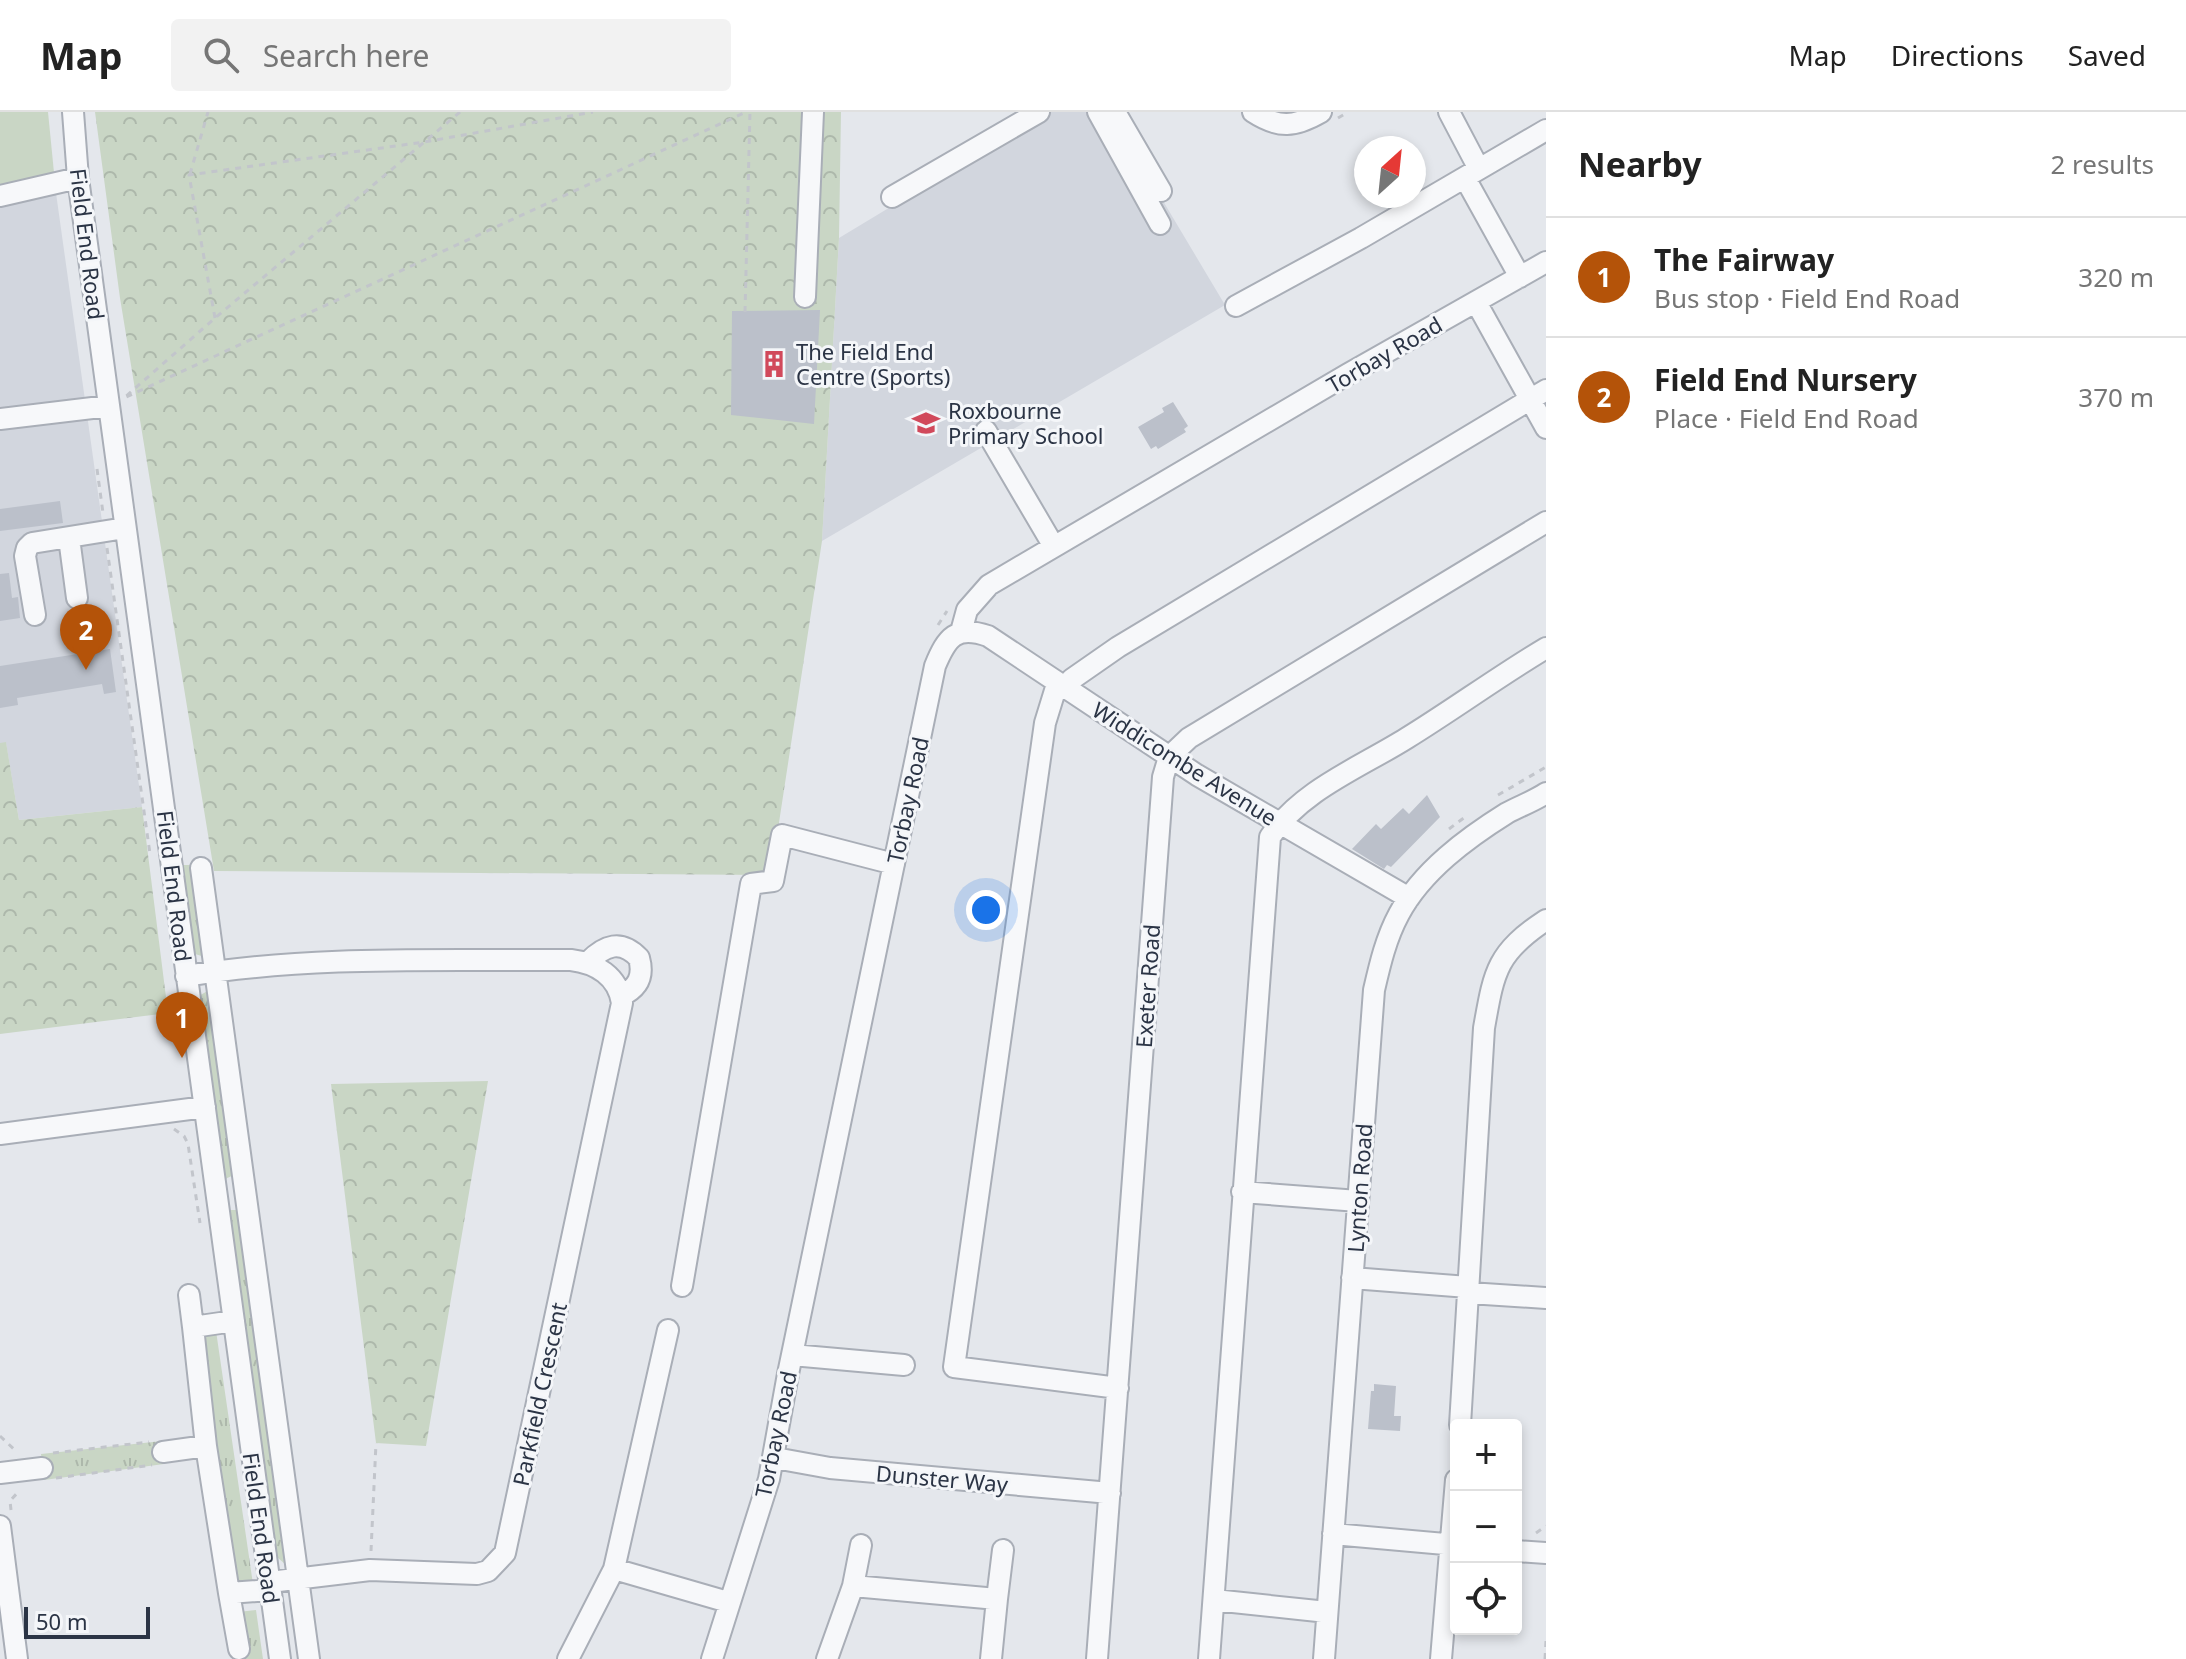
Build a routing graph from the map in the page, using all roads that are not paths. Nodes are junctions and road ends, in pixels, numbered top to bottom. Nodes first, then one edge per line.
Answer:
1 (73, 112) edge
2 (813, 112) edge
3 (1039, 112) edge
4 (1098, 112) edge
5 (1115, 112) edge
6 (1253, 112) edge
7 (1321, 112) edge
8 (1449, 112) edge
9 (1546, 130) edge
10 (1472, 173) junction
11 (78, 178) junction
12 (1161, 191) dead end
13 (0, 196) edge
14 (892, 197) dead end
15 (1160, 224) dead end
16 (1546, 262) edge
17 (1520, 277) junction
18 (805, 297) dead end
19 (1476, 302) junction
20 (1236, 306) dead end
21 (1538, 395) edge
22 (109, 406) junction
23 (0, 419) edge
24 (1546, 428) edge
25 (986, 431) dead end
26 (1546, 522) edge
27 (125, 528) junction
28 (69, 538) junction
29 (1053, 545) junction
30 (77, 598) dead end
31 (35, 615) dead end
32 (961, 632) junction
33 (1546, 648) edge
34 (1061, 686) junction
35 (1169, 757) junction
36 (1543, 797) edge
37 (1279, 822) junction
38 (894, 864) junction
39 (201, 868) dead end
40 (1409, 898) junction
41 (1546, 920) edge
42 (588, 962) junction
43 (216, 971) junction
44 (186, 976) junction
45 (621, 996) junction
46 (205, 1107) junction
47 (0, 1134) edge
48 (1242, 1192) junction
49 (1358, 1201) junction
50 (1352, 1278) junction
51 (682, 1286) dead end
52 (1468, 1290) junction
53 (189, 1295) dead end
54 (1546, 1298) edge
55 (234, 1321) junction
56 (193, 1327) junction
57 (668, 1330) dead end
58 (792, 1355) junction
59 (904, 1365) dead end
60 (1118, 1388) junction
61 (1460, 1419) edge
62 (206, 1446) junction
63 (163, 1452) road end
64 (775, 1458) junction
65 (42, 1467) road end
66 (0, 1473) edge
67 (1110, 1493) junction
68 (0, 1526) edge
69 (1333, 1534) junction
70 (861, 1545) dead end
71 (1450, 1545) edge
72 (1003, 1550) dead end
73 (1522, 1551) edge
74 (1546, 1553) edge
75 (1452, 1563) edge
76 (614, 1569) junction
77 (297, 1578) junction
78 (270, 1586) junction
79 (853, 1586) junction
80 (229, 1593) junction
81 (997, 1599) junction
82 (1214, 1600) junction
83 (728, 1602) junction
84 (1327, 1612) junction
85 (239, 1649) dead end
86 (17, 1659) edge
87 (280, 1659) edge
88 (309, 1659) edge
89 (568, 1659) edge
90 (712, 1659) edge
91 (827, 1659) edge
92 (991, 1659) edge
93 (1097, 1659) edge
94 (1209, 1659) edge
95 (1324, 1659) edge
96 (1441, 1659) edge

1 - 11 street, Field End Road
2 - 18 street
3 - 14 street
4 - 15 street
5 - 12 street
6 - 7 street
8 - 10 street
9 - 10 street
10 - 17 street
10 - 20 street
11 - 13 street
11 - 22 street, Field End Road
16 - 17 street, Torbay Road
17 - 19 street, Torbay Road
19 - 21 street
19 - 29 street, Torbay Road
21 - 24 street
21 - 34 street
22 - 23 street
22 - 27 street, Field End Road
25 - 29 street
26 - 35 street
27 - 28 street
27 - 44 street, Field End Road
28 - 30 street
28 - 31 street
29 - 32 street, Torbay Road
32 - 34 street, Widdicombe Avenue
32 - 38 street, Torbay Road
33 - 37 street
34 - 35 street, Widdicombe Avenue
34 - 60 street
35 - 37 street, Widdicombe Avenue
35 - 60 street, Exeter Road
36 - 40 street, Lynton Road
37 - 40 street, Widdicombe Avenue
37 - 48 street
38 - 51 street
38 - 58 street, Torbay Road
39 - 43 street
40 - 49 street, Lynton Road
41 - 52 street
42 - 43 street, Parkfield Crescent
42 - 45 street
42 - 45 street, Parkfield Crescent
43 - 44 street, Parkfield Crescent
43 - 77 street
44 - 46 street, Field End Road
45 - 77 street, Parkfield Crescent
46 - 47 street
46 - 55 street, Field End Road
48 - 49 street
48 - 82 street
49 - 50 street, Lynton Road
50 - 52 street
50 - 69 street, Lynton Road
52 - 54 street
52 - 61 street
53 - 56 street
55 - 56 street
55 - 78 street, Field End Road
56 - 62 street
57 - 76 street
58 - 59 street
58 - 64 street, Torbay Road
60 - 67 street, Exeter Road
62 - 63 street
62 - 80 street
64 - 67 street, Dunster Way
64 - 83 street, Torbay Road
65 - 66 street
67 - 93 street, Exeter Road
68 - 86 street
69 - 71 street
69 - 84 street, Lynton Road
70 - 79 street
72 - 81 street
73 - 74 street
75 - 96 street
76 - 83 street
76 - 89 street
77 - 78 street, Parkfield Crescent
77 - 88 street
78 - 80 street, Parkfield Crescent
78 - 87 street, Field End Road
79 - 81 street
79 - 91 street
80 - 85 street
81 - 92 street
82 - 84 street
82 - 94 street
83 - 90 street, Torbay Road
84 - 95 street, Lynton Road

